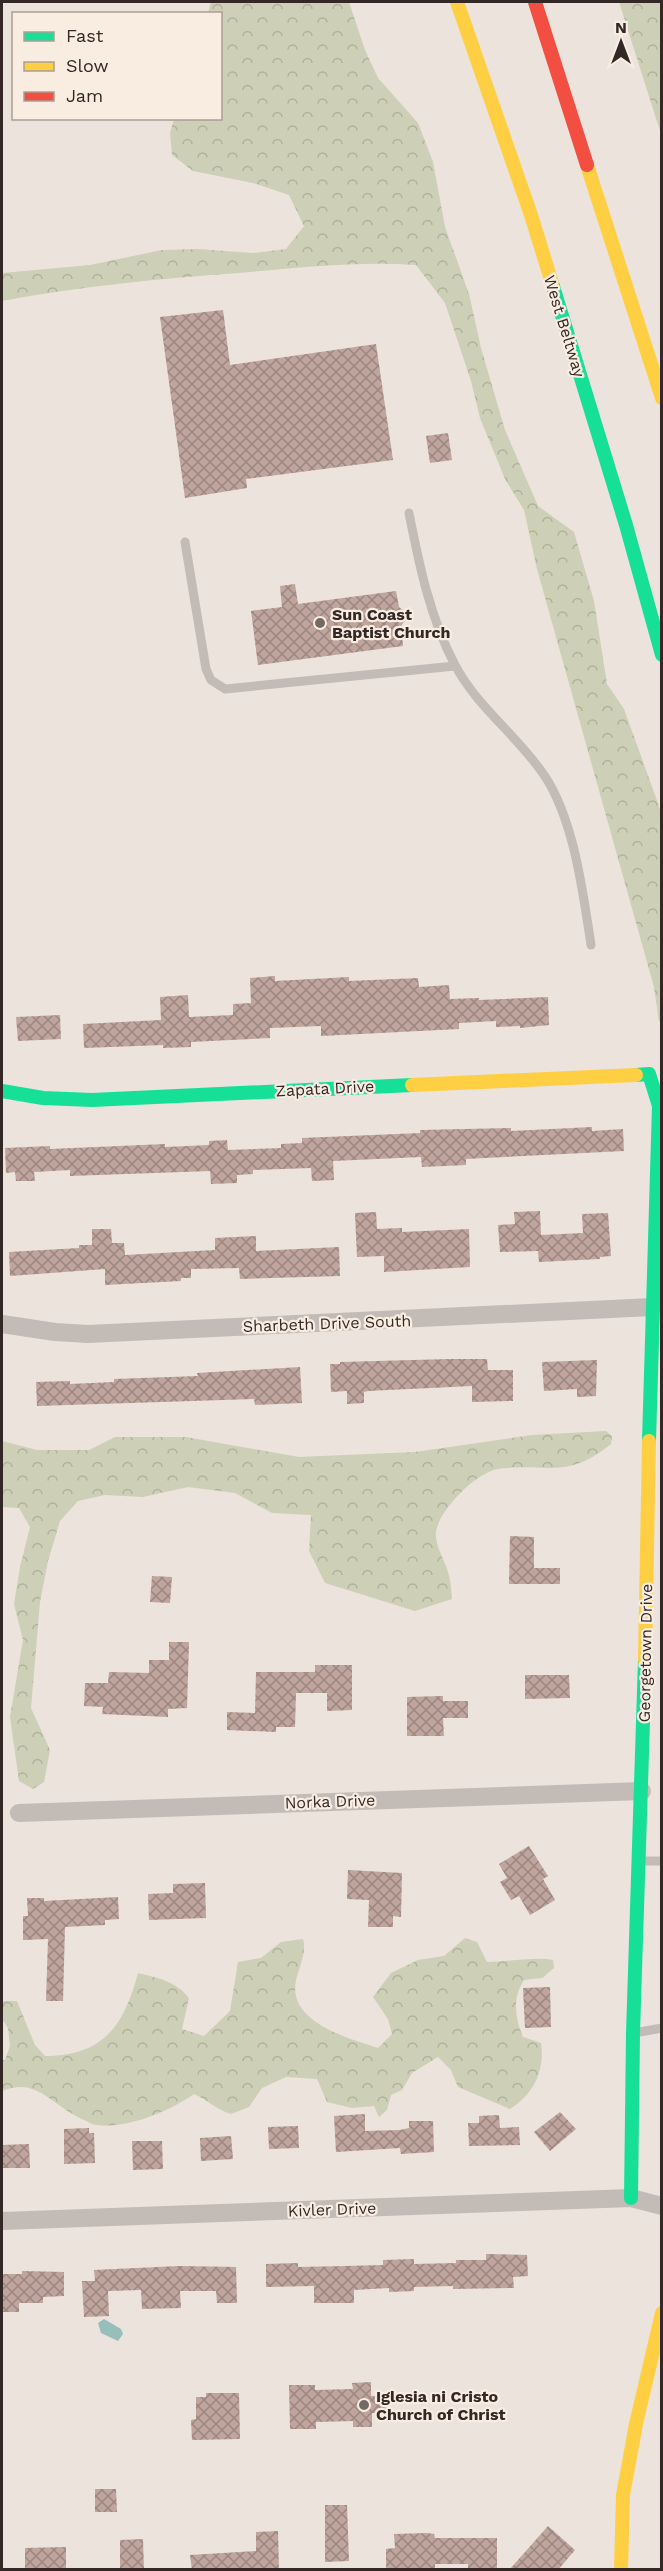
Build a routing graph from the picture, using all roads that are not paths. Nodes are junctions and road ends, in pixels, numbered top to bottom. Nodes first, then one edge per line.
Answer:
1 (457, 2) edge
2 (535, 2) edge
3 (662, 398) edge
4 (409, 513) dead end
5 (185, 542) dead end
6 (662, 655) edge
7 (455, 666) junction
8 (591, 945) dead end
9 (649, 1074) joint
10 (2, 1091) edge
11 (652, 1307) junction
12 (2, 1324) edge
13 (642, 1791) junction
14 (20, 1814) dead end
15 (639, 1860) junction
16 (662, 1861) edge
17 (662, 2028) edge
18 (633, 2033) junction
19 (631, 2198) junction
20 (662, 2206) edge
21 (2, 2221) edge
22 (662, 2313) edge
23 (621, 2570) edge

1 - 6 main road, West Beltway
2 - 3 main road
4 - 7 lane
5 - 7 lane
7 - 8 lane
9 - 10 main road, Zapata Drive
9 - 11 main road, Georgetown Drive
11 - 12 street, Sharbeth Drive South
11 - 13 main road, Georgetown Drive
13 - 14 street, Norka Drive
13 - 15 main road, Georgetown Drive
15 - 16 lane
15 - 18 main road, Georgetown Drive
17 - 18 lane
18 - 19 main road, Georgetown Drive
19 - 20 street, Kivler Drive
19 - 21 street, Kivler Drive
22 - 23 main road

